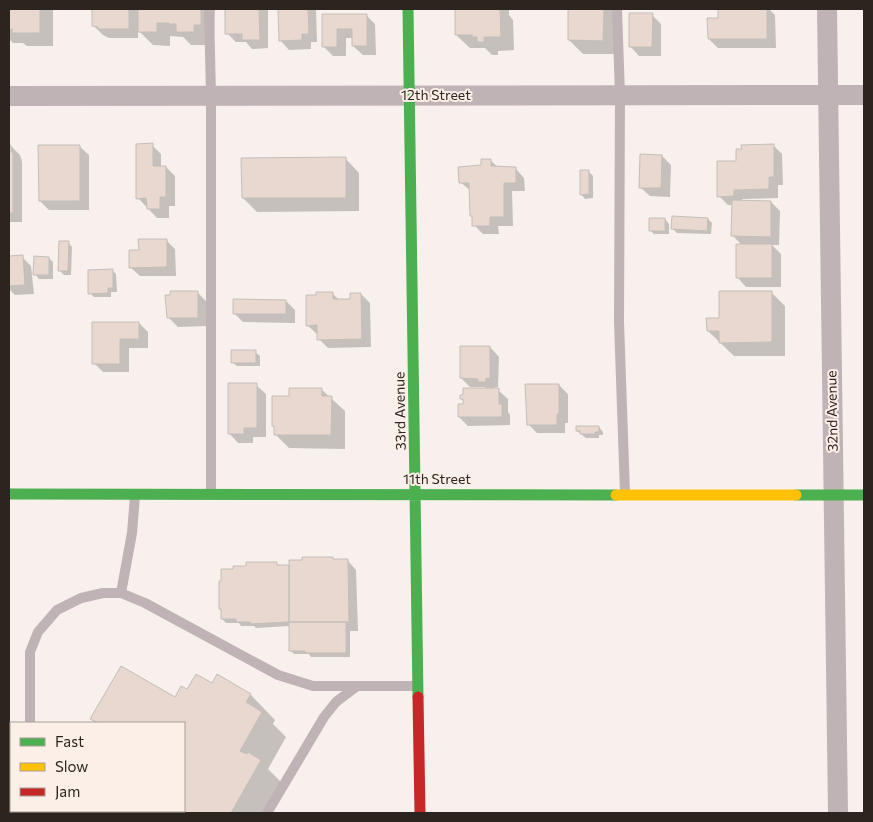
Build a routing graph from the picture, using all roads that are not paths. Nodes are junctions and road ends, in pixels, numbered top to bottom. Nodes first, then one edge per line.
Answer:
1 (209, 9) edge
2 (408, 9) edge
3 (617, 9) edge
4 (827, 9) edge
5 (410, 95) junction
6 (620, 95) junction
7 (828, 95) junction
8 (864, 95) edge
9 (9, 96) edge
10 (211, 96) junction
11 (9, 494) edge
12 (135, 494) junction
13 (211, 494) junction
14 (416, 494) junction
15 (626, 494) junction
16 (833, 495) junction
17 (864, 495) edge
18 (121, 594) junction
19 (357, 686) junction
20 (418, 686) junction
21 (30, 722) edge
22 (267, 813) edge
23 (420, 813) edge
24 (838, 813) edge

1 - 10 lane
2 - 5 street, 33rd Avenue
3 - 6 lane
4 - 7 street, 32nd Avenue
5 - 6 street, 12th Street
5 - 10 street, 12th Street
5 - 14 street, 33rd Avenue
6 - 7 street, 12th Street
6 - 15 lane
7 - 8 street, 12th Street
7 - 16 street, 32nd Avenue
9 - 10 street, 12th Street
10 - 13 lane
11 - 12 street, 11th Street
12 - 13 street, 11th Street
12 - 18 lane
13 - 14 street, 11th Street
14 - 15 street, 11th Street
14 - 20 street, 33rd Avenue
15 - 16 street, 11th Street
16 - 17 street, 11th Street
16 - 24 street, 32nd Avenue
18 - 19 lane
18 - 21 lane
19 - 20 lane
19 - 22 lane
20 - 23 street, 33rd Avenue

